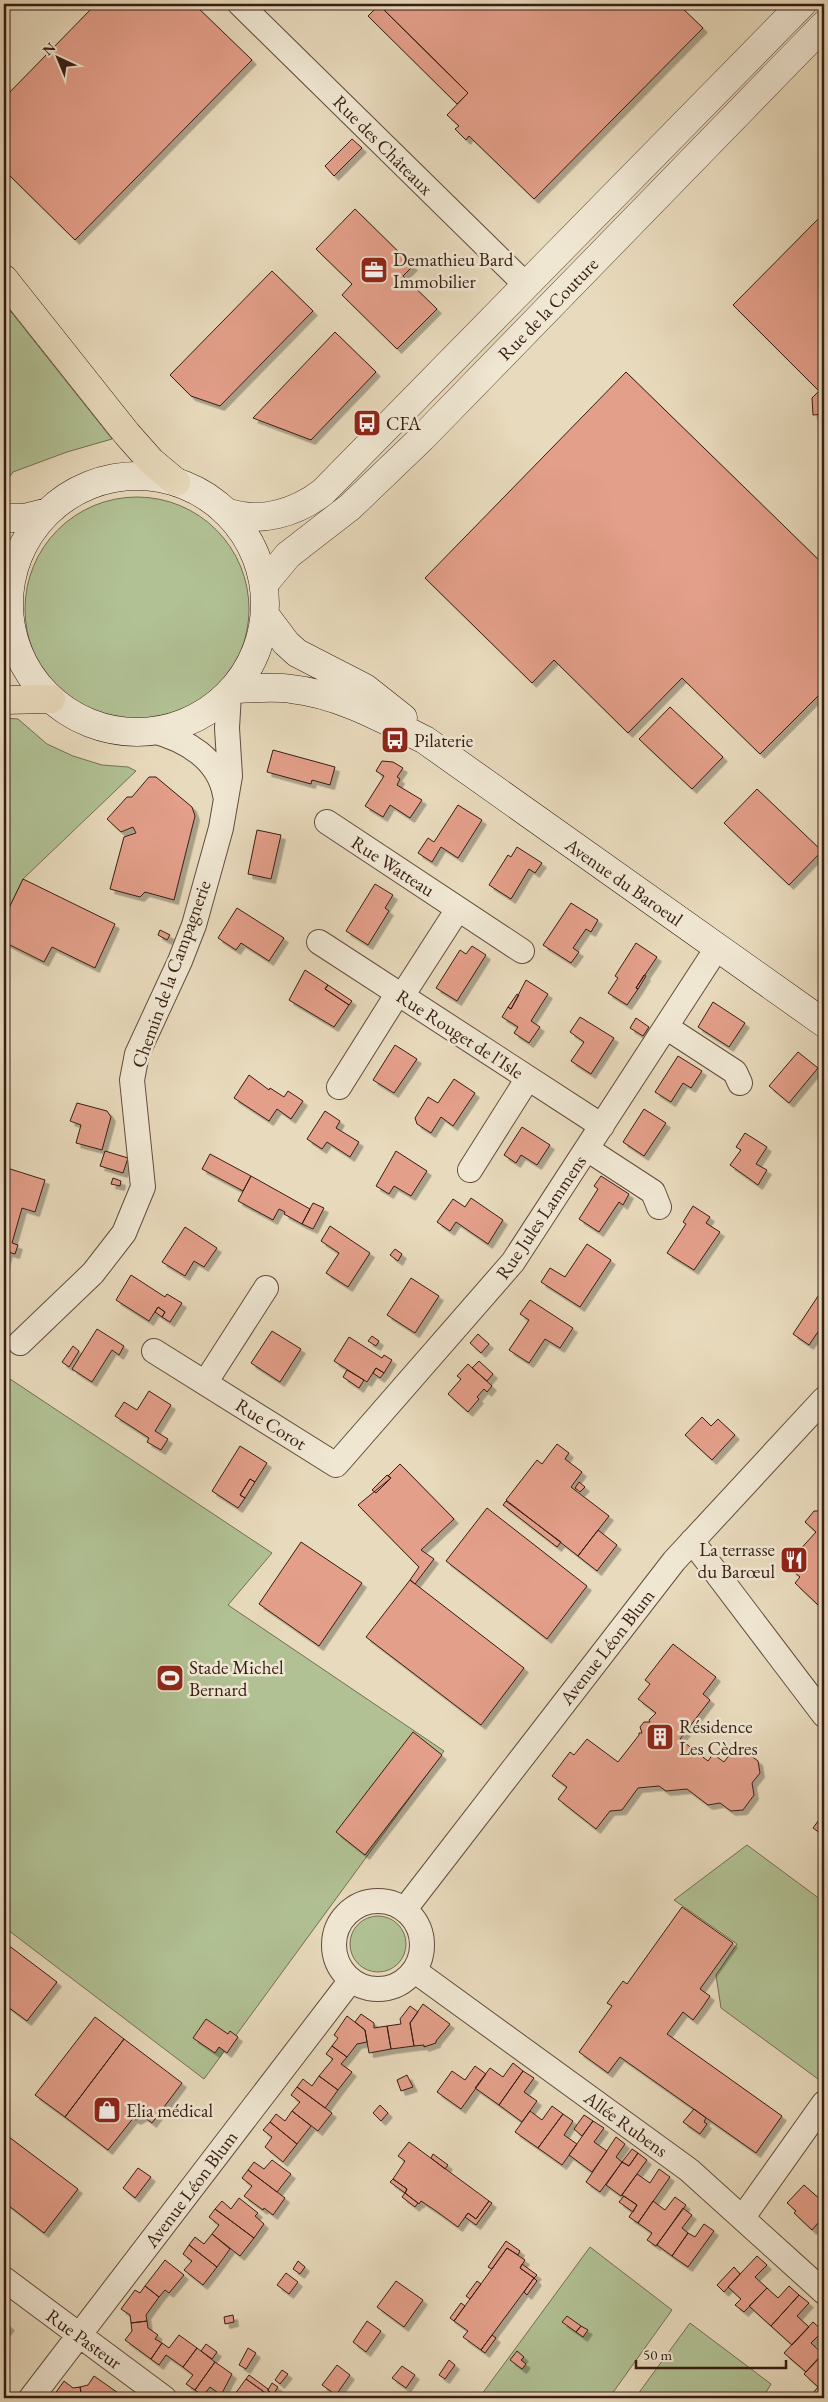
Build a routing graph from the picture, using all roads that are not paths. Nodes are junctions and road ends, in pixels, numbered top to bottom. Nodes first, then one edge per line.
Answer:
1 (240, 4) edge
2 (802, 4) edge
3 (824, 25) edge
4 (4, 279) edge
5 (526, 285) junction
6 (176, 482) junction
7 (48, 512) junction
8 (226, 512) junction
9 (4, 518) edge
10 (7, 580) edge
11 (264, 584) junction
12 (265, 615) junction
13 (231, 691) junction
14 (51, 699) junction
15 (4, 700) edge
16 (153, 732) junction
17 (425, 740) junction
18 (226, 802) junction
19 (327, 822) dead end
20 (458, 909) junction
21 (319, 942) dead end
22 (717, 948) junction
23 (522, 951) dead end
24 (400, 995) junction
25 (824, 1023) edge
26 (666, 1027) junction
27 (528, 1078) junction
28 (740, 1083) dead end
29 (339, 1087) dead end
30 (602, 1126) junction
31 (587, 1149) junction
32 (470, 1170) dead end
33 (659, 1207) dead end
34 (266, 1288) dead end
35 (20, 1342) dead end
36 (154, 1352) dead end
37 (206, 1384) junction
38 (824, 1399) edge
39 (336, 1466) joint
40 (692, 1541) junction
41 (824, 1714) edge
42 (405, 1909) junction
43 (415, 1971) junction
44 (351, 1980) junction
45 (824, 2103) edge
46 (743, 2217) junction
47 (4, 2279) edge
48 (824, 2292) edge
49 (78, 2336) junction
50 (30, 2398) edge
51 (164, 2398) edge

1 - 5 street, Rue des Châteaux
2 - 5 main road, Rue de la Couture
3 - 11 main road, Rue de la Couture
4 - 6 highway
5 - 8 main road, Rue de la Couture
6 - 7 main road
6 - 8 main road
7 - 9 main road
7 - 10 main road
8 - 11 main road
10 - 14 main road
11 - 12 main road
12 - 13 main road
12 - 17 main road, Avenue du Baroeul
13 - 16 main road
13 - 17 main road, Avenue du Baroeul
13 - 18 street, Chemin de la Campagnerie
14 - 15 highway
14 - 16 main road
16 - 18 street, Chemin de la Campagnerie
17 - 22 main road, Avenue du Baroeul
18 - 35 street, Chemin de la Campagnerie
19 - 20 street, Rue Watteau
20 - 23 street, Rue Watteau
20 - 24 street
21 - 24 street, Rue Rouget de l'Isle
22 - 25 main road, Avenue du Baroeul
22 - 26 street, Rue Jules Lammens
24 - 27 street, Rue Rouget de l'Isle
24 - 29 street
26 - 28 street
26 - 30 street, Rue Jules Lammens
27 - 30 street, Rue Rouget de l'Isle
27 - 32 street
30 - 31 street, Rue Jules Lammens
31 - 33 street
31 - 39 street, Rue Jules Lammens
34 - 37 street
36 - 37 street, Rue Corot
37 - 39 street, Rue Corot
38 - 40 street, Avenue Léon Blum
40 - 41 street
40 - 42 street, Avenue Léon Blum
42 - 43 street
42 - 44 street
43 - 44 street
43 - 46 street, Allée Rubens
44 - 49 street, Avenue Léon Blum
45 - 46 street
46 - 48 street, Allée Rubens
47 - 49 street, Rue Pasteur
49 - 50 street, Avenue Léon Blum
49 - 51 street, Rue Pasteur

